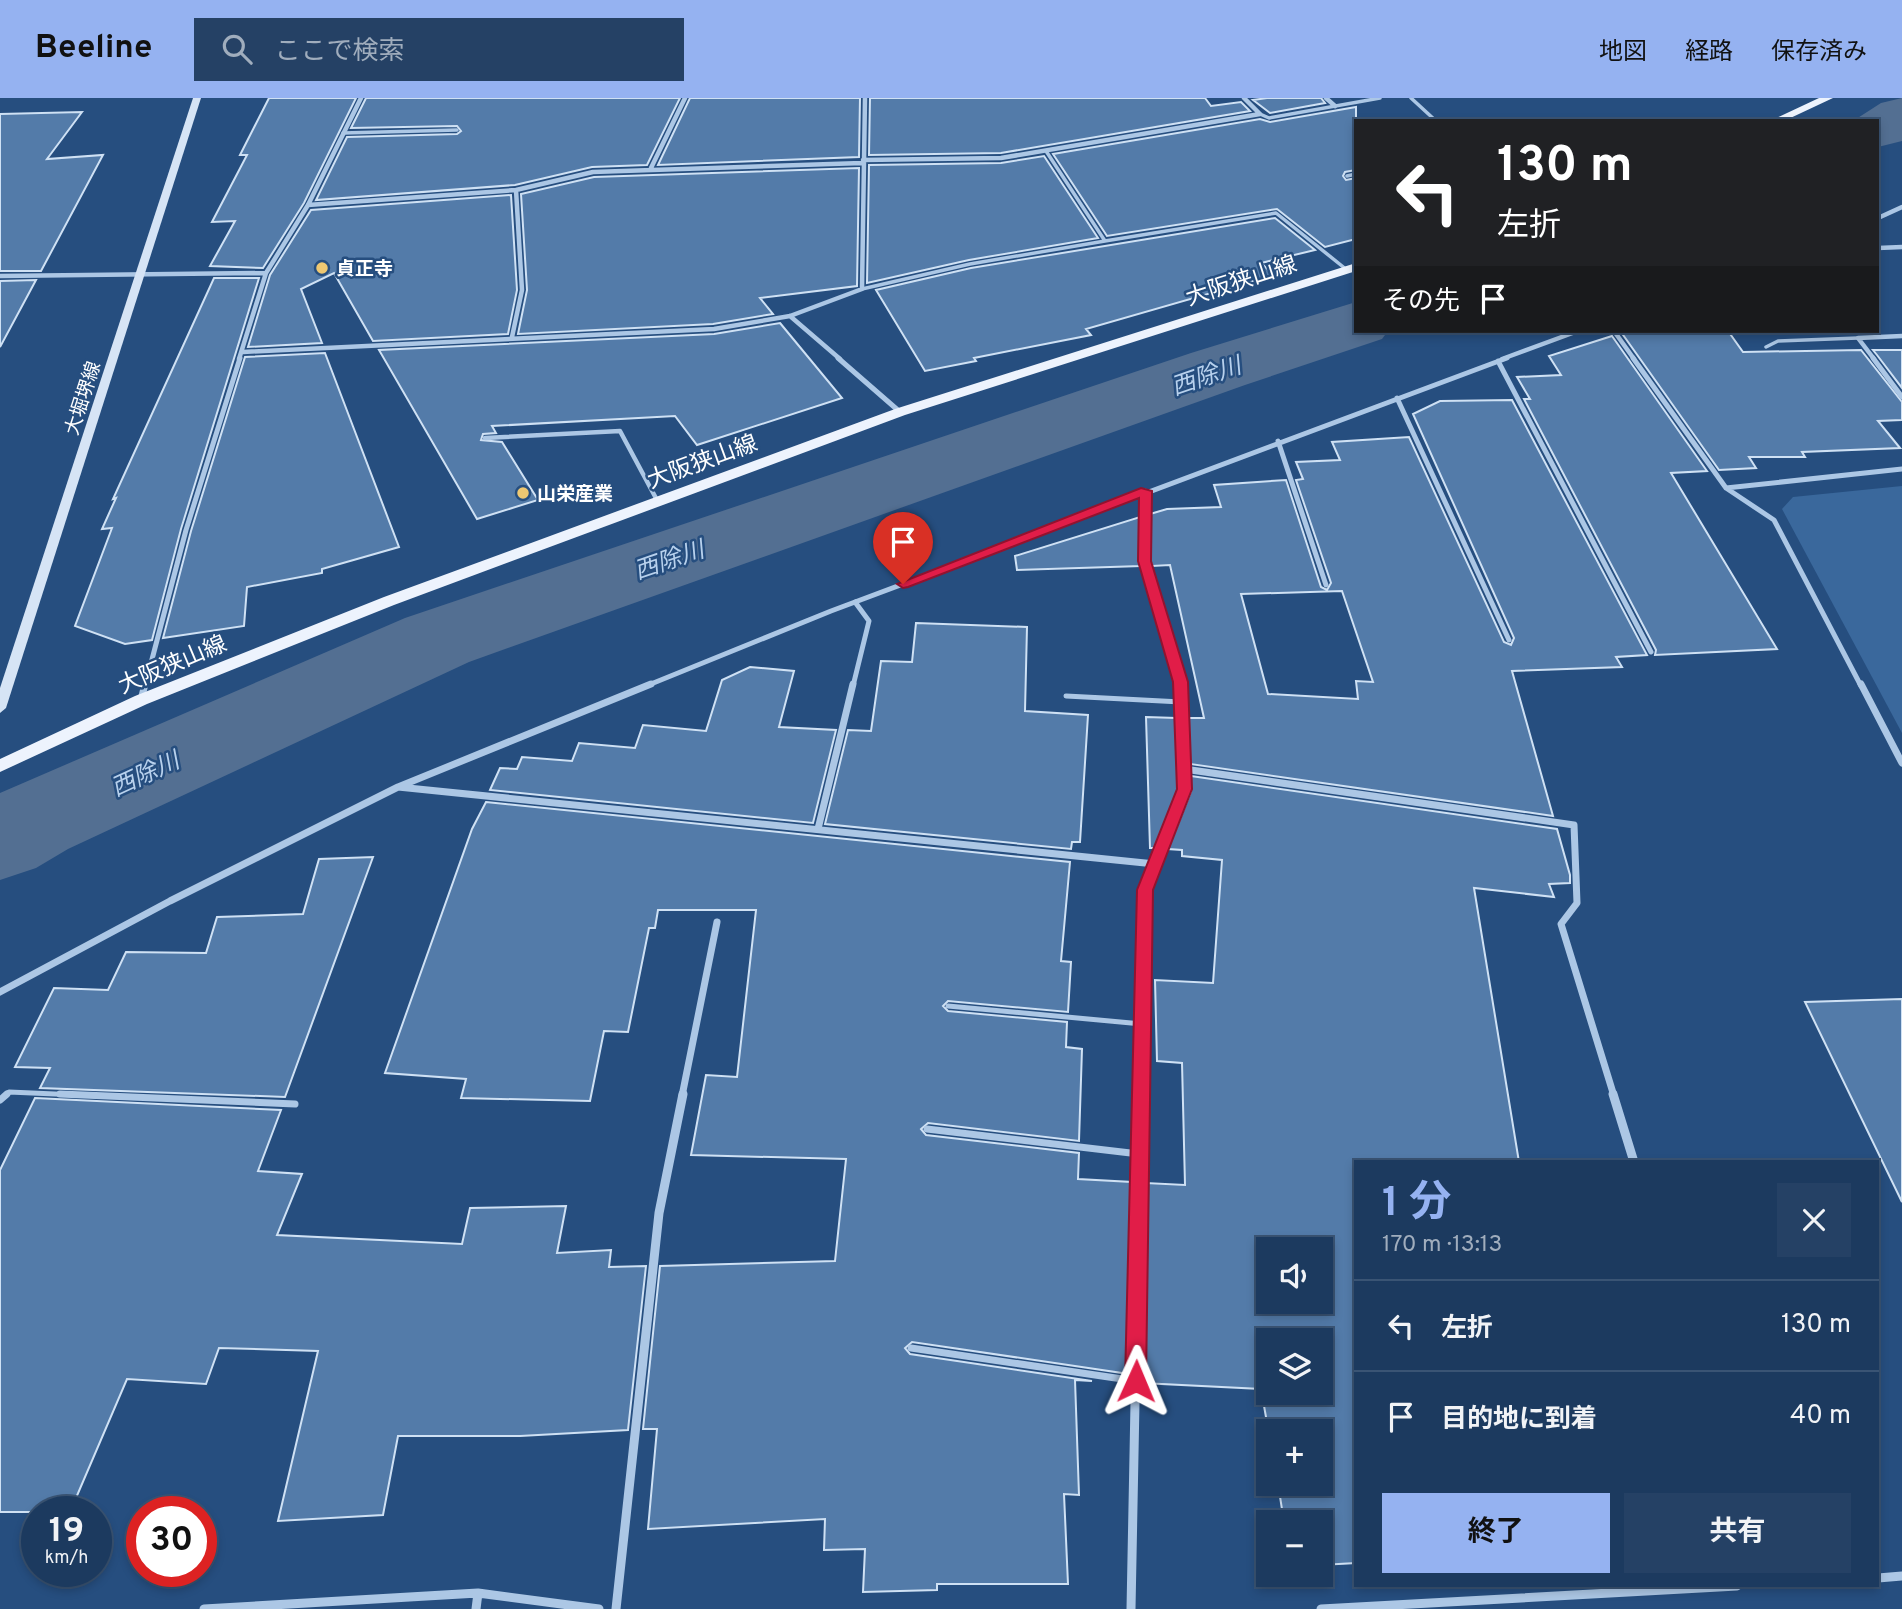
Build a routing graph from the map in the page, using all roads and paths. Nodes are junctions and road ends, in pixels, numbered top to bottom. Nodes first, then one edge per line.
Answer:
1 (197, 98) edge
2 (361, 98) edge
3 (685, 98) edge
4 (865, 98) edge
5 (1244, 98) edge
6 (1326, 98) edge
7 (1380, 98) edge
8 (1411, 98) edge
9 (1821, 99) edge
10 (1335, 106) junction
11 (1260, 114) junction
12 (1434, 119) edge
13 (1779, 119) edge
14 (457, 130) dead end
15 (343, 133) junction
16 (1046, 151) junction
17 (863, 161) junction
18 (652, 168) junction
19 (1354, 174) edge
20 (1347, 176) dead end
21 (516, 190) junction
22 (308, 205) junction
23 (1902, 207) edge
24 (1879, 218) edge
25 (1105, 241) junction
26 (1902, 247) edge
27 (1879, 248) edge
28 (1352, 269) edge
29 (266, 274) junction
30 (0, 276) edge
31 (862, 289) junction
32 (790, 316) junction
33 (1572, 333) edge
34 (1615, 333) edge
35 (1854, 333) edge
36 (1902, 336) edge
37 (512, 337) junction
38 (1858, 338) junction
39 (1766, 347) dead end
40 (243, 352) junction
41 (1498, 360) junction
42 (1902, 395) edge
43 (1397, 398) junction
44 (901, 412) junction
45 (485, 438) dead end
46 (1278, 441) junction
47 (1902, 469) edge
48 (1726, 488) junction
49 (1145, 491) junction
50 (658, 502) junction
51 (1326, 585) dead end
52 (855, 602) junction
53 (1509, 640) dead end
54 (1651, 652) dead end
55 (1066, 696) dead end
56 (141, 701) junction
57 (1181, 702) junction
58 (0, 708) edge
59 (1902, 763) edge
60 (0, 766) edge
61 (1184, 769) junction
62 (398, 787) junction
63 (818, 829) junction
64 (1155, 864) junction
65 (717, 922) dead end
66 (0, 992) edge
67 (947, 1006) dead end
68 (1142, 1024) junction
69 (0, 1100) edge
70 (295, 1104) dead end
71 (927, 1129) dead end
72 (1139, 1154) junction
73 (1633, 1160) edge
74 (911, 1348) dead end
75 (1136, 1381) junction
76 (1902, 1576) edge
77 (1879, 1578) edge
78 (1699, 1587) edge
79 (1547, 1591) edge
80 (478, 1593) junction
81 (204, 1609) edge
82 (476, 1609) edge
83 (599, 1609) edge
84 (616, 1609) edge
85 (1131, 1609) edge
86 (1321, 1609) edge

1 - 58 main road, 大堀堺線
2 - 15 street
3 - 18 street
4 - 17 street
5 - 11 street
6 - 10 street
7 - 10 lane
8 - 12 lane
9 - 13 main road
10 - 11 lane
11 - 16 street
14 - 15 lane
15 - 22 street
16 - 17 street
16 - 25 lane
17 - 18 street
17 - 31 street
18 - 21 street
19 - 20 lane
21 - 22 street
21 - 37 street
22 - 29 street
23 - 24 street
25 - 28 lane
25 - 31 lane
26 - 27 street
28 - 44 main road, 大阪狭山線
29 - 30 street
29 - 40 street
31 - 32 street
32 - 37 street
32 - 44 street
33 - 41 street
34 - 48 street
35 - 38 street
36 - 38 street
37 - 40 street
38 - 39 lane
38 - 42 street
40 - 56 street
41 - 43 street
41 - 54 street
43 - 46 street
43 - 53 street
44 - 50 main road, 大阪狭山線
45 - 50 lane
46 - 49 street
46 - 51 street
47 - 48 street
48 - 59 street
49 - 52 street
49 - 57 street
50 - 56 main road, 大阪狭山線
52 - 62 street
52 - 63 street
55 - 57 lane
56 - 60 main road, 大阪狭山線
57 - 61 street
61 - 64 street
61 - 73 street
62 - 63 street
62 - 66 street
63 - 64 street
64 - 68 street
65 - 84 street
67 - 68 lane
68 - 72 street
69 - 70 lane
71 - 72 lane
72 - 75 street
74 - 75 lane
75 - 85 street
76 - 77 street
78 - 79 street
79 - 86 street
80 - 81 street
80 - 82 street
80 - 83 street

